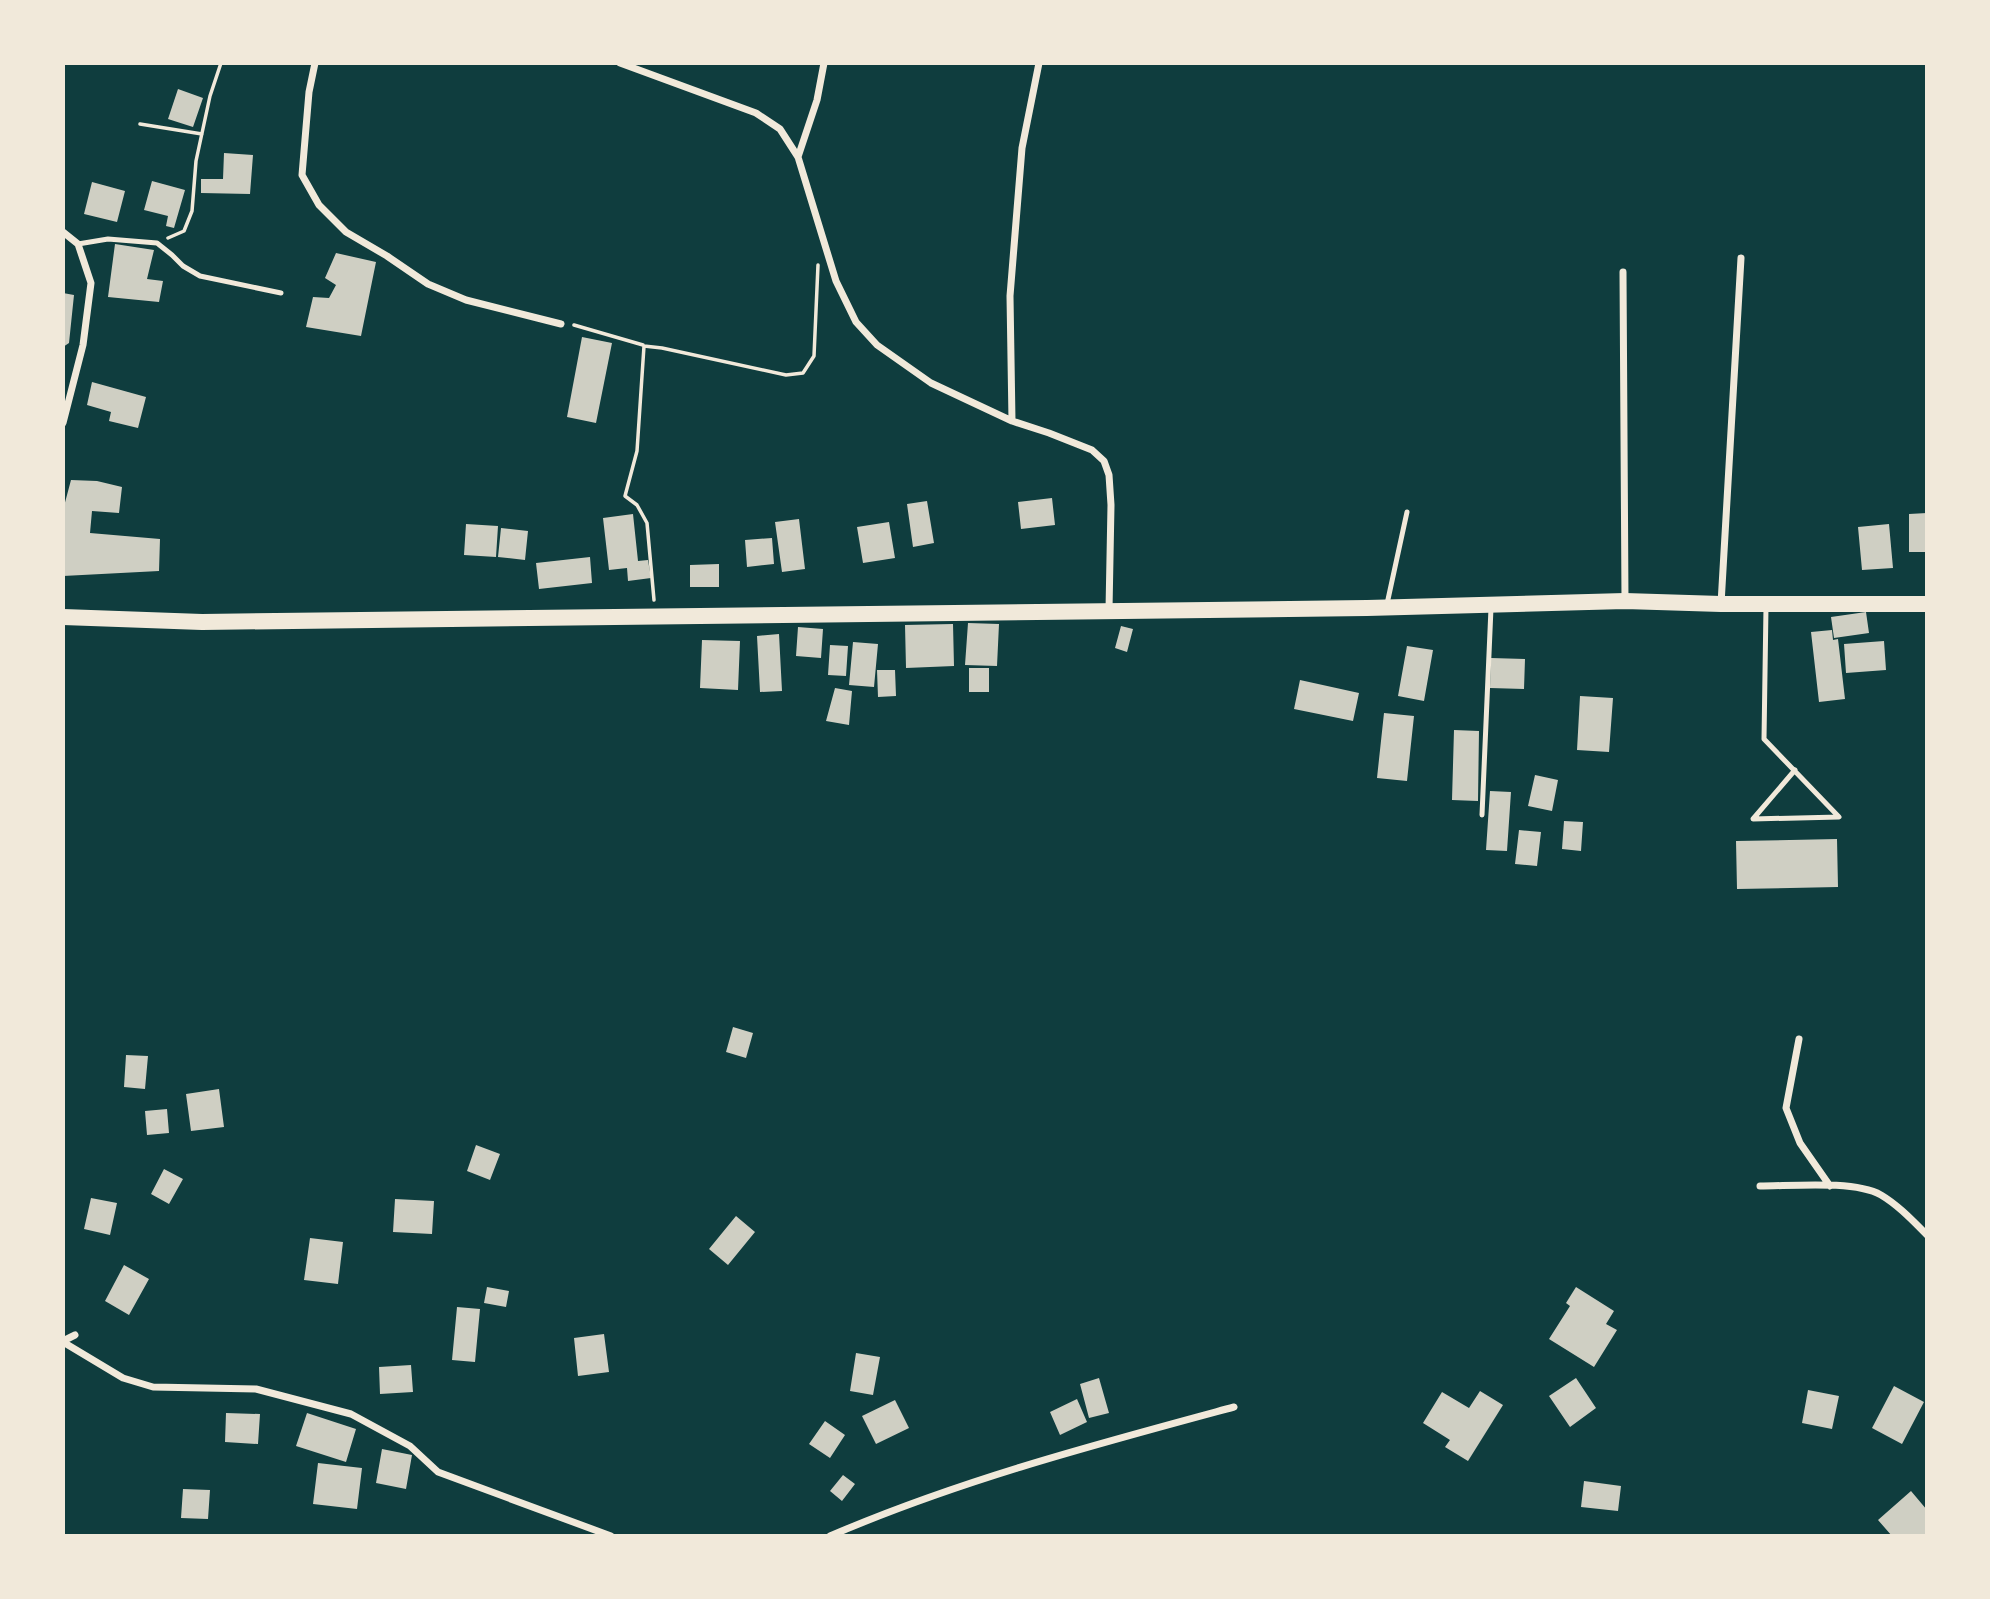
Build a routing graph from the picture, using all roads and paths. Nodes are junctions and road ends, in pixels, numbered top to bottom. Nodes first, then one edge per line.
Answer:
1 (221, 63) edge
2 (315, 63) edge
3 (621, 63) edge
4 (824, 63) edge
5 (1039, 63) edge
6 (140, 124) dead end
7 (202, 134) junction
8 (798, 157) junction
9 (63, 232) edge
10 (821, 232) junction
11 (157, 243) junction
12 (78, 244) junction
13 (1741, 258) dead end
14 (1623, 272) dead end
15 (281, 293) dead end
16 (561, 324) joint
17 (645, 346) junction
18 (1012, 421) junction
19 (63, 424) edge
20 (1406, 512) dead end
21 (1625, 601) junction
22 (1721, 604) junction
23 (1766, 604) junction
24 (1927, 604) edge
25 (1491, 605) junction
26 (1386, 607) junction
27 (1109, 611) junction
28 (655, 616) junction
29 (63, 617) edge
30 (1795, 770) junction
31 (1482, 815) dead end
32 (1799, 1039) dead end
33 (1760, 1186) dead end
34 (1830, 1186) junction
35 (1927, 1235) edge
36 (75, 1335) dead end
37 (63, 1341) edge
38 (1234, 1407) dead end
39 (611, 1536) edge
40 (830, 1536) edge

1 - 7 path
2 - 16 street
3 - 8 street
4 - 8 street
5 - 18 street
6 - 7 path
7 - 11 path
8 - 10 street
9 - 12 street
10 - 17 path
10 - 18 street
11 - 12 lane
11 - 15 lane
12 - 19 street
13 - 22 street
14 - 21 street
16 - 17 path
17 - 28 path
18 - 27 street
20 - 26 lane
21 - 22 highway
21 - 25 highway
22 - 23 highway
23 - 24 highway
23 - 30 lane
25 - 26 highway
25 - 31 lane
26 - 27 highway
27 - 28 highway
28 - 29 highway
30 - 30 lane
32 - 34 street
33 - 34 street
34 - 35 street
36 - 37 street
37 - 39 street
38 - 40 street

